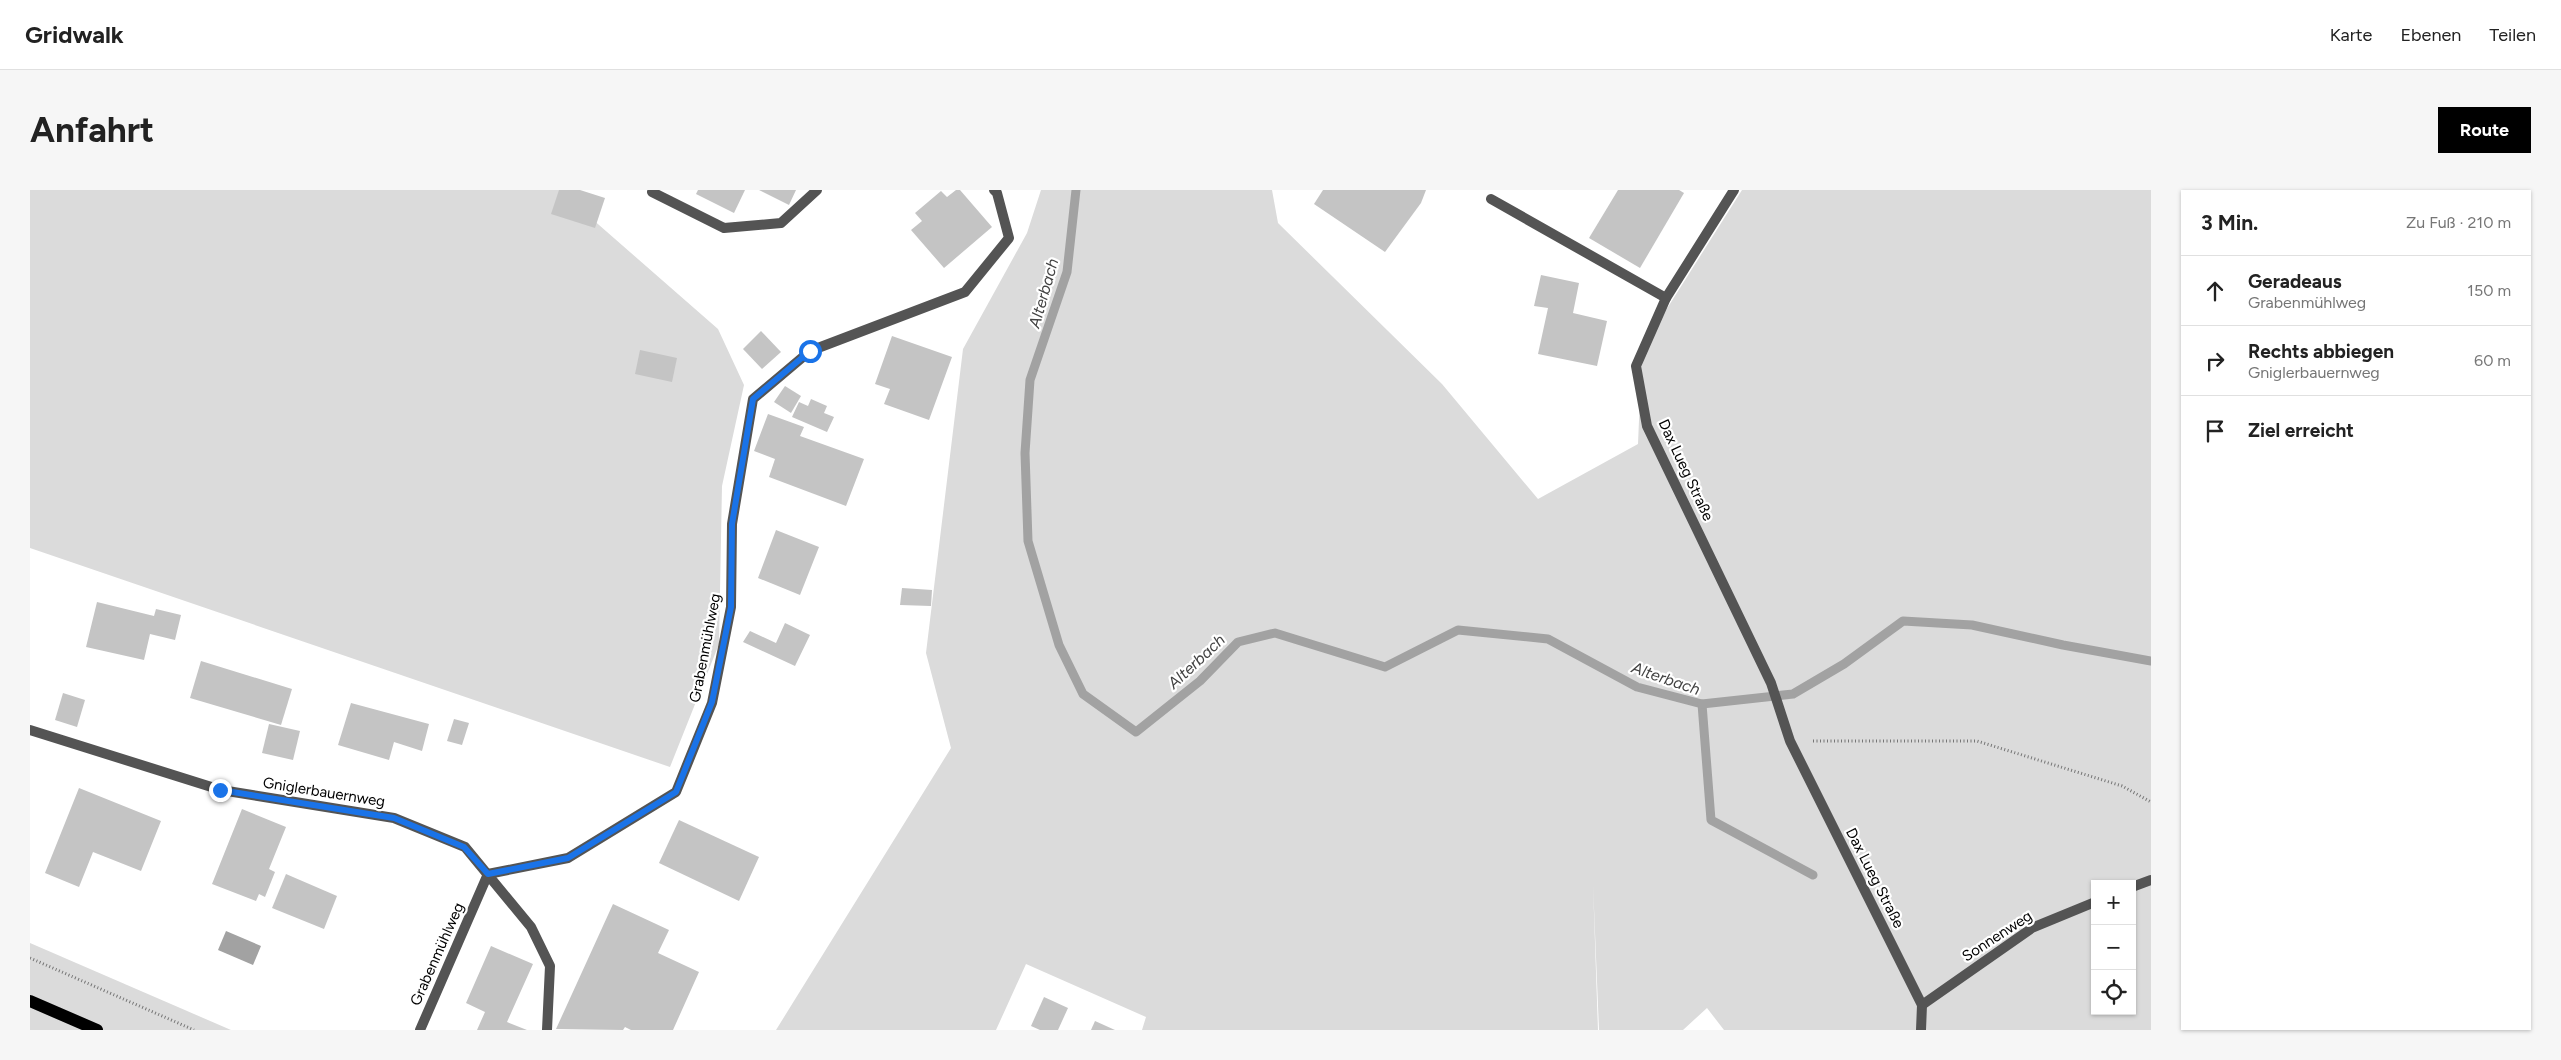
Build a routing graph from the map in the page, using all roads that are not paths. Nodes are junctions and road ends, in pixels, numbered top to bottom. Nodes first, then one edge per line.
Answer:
1 (653, 190) edge
2 (817, 190) edge
3 (994, 190) edge
4 (1734, 190) edge
5 (1492, 199) dead end
6 (1666, 298) junction
7 (30, 730) edge
8 (488, 874) junction
9 (2151, 880) edge
10 (2136, 886) edge
11 (2091, 904) edge
12 (30, 1001) edge
13 (1922, 1005) junction
14 (97, 1030) edge
15 (420, 1030) edge
16 (547, 1030) edge
17 (1921, 1030) edge

1 - 2 street
3 - 8 street, Grabenmühlweg
4 - 6 street, Dax Lueg Straße
5 - 6 street
6 - 13 street, Dax Lueg Straße
7 - 8 street, Gniglerbauernweg
8 - 15 street, Grabenmühlweg
8 - 16 street, Gniglerbauernweg
9 - 10 street
11 - 13 street, Sonnenweg
12 - 14 main road
13 - 17 street, Dax Lueg Straße

